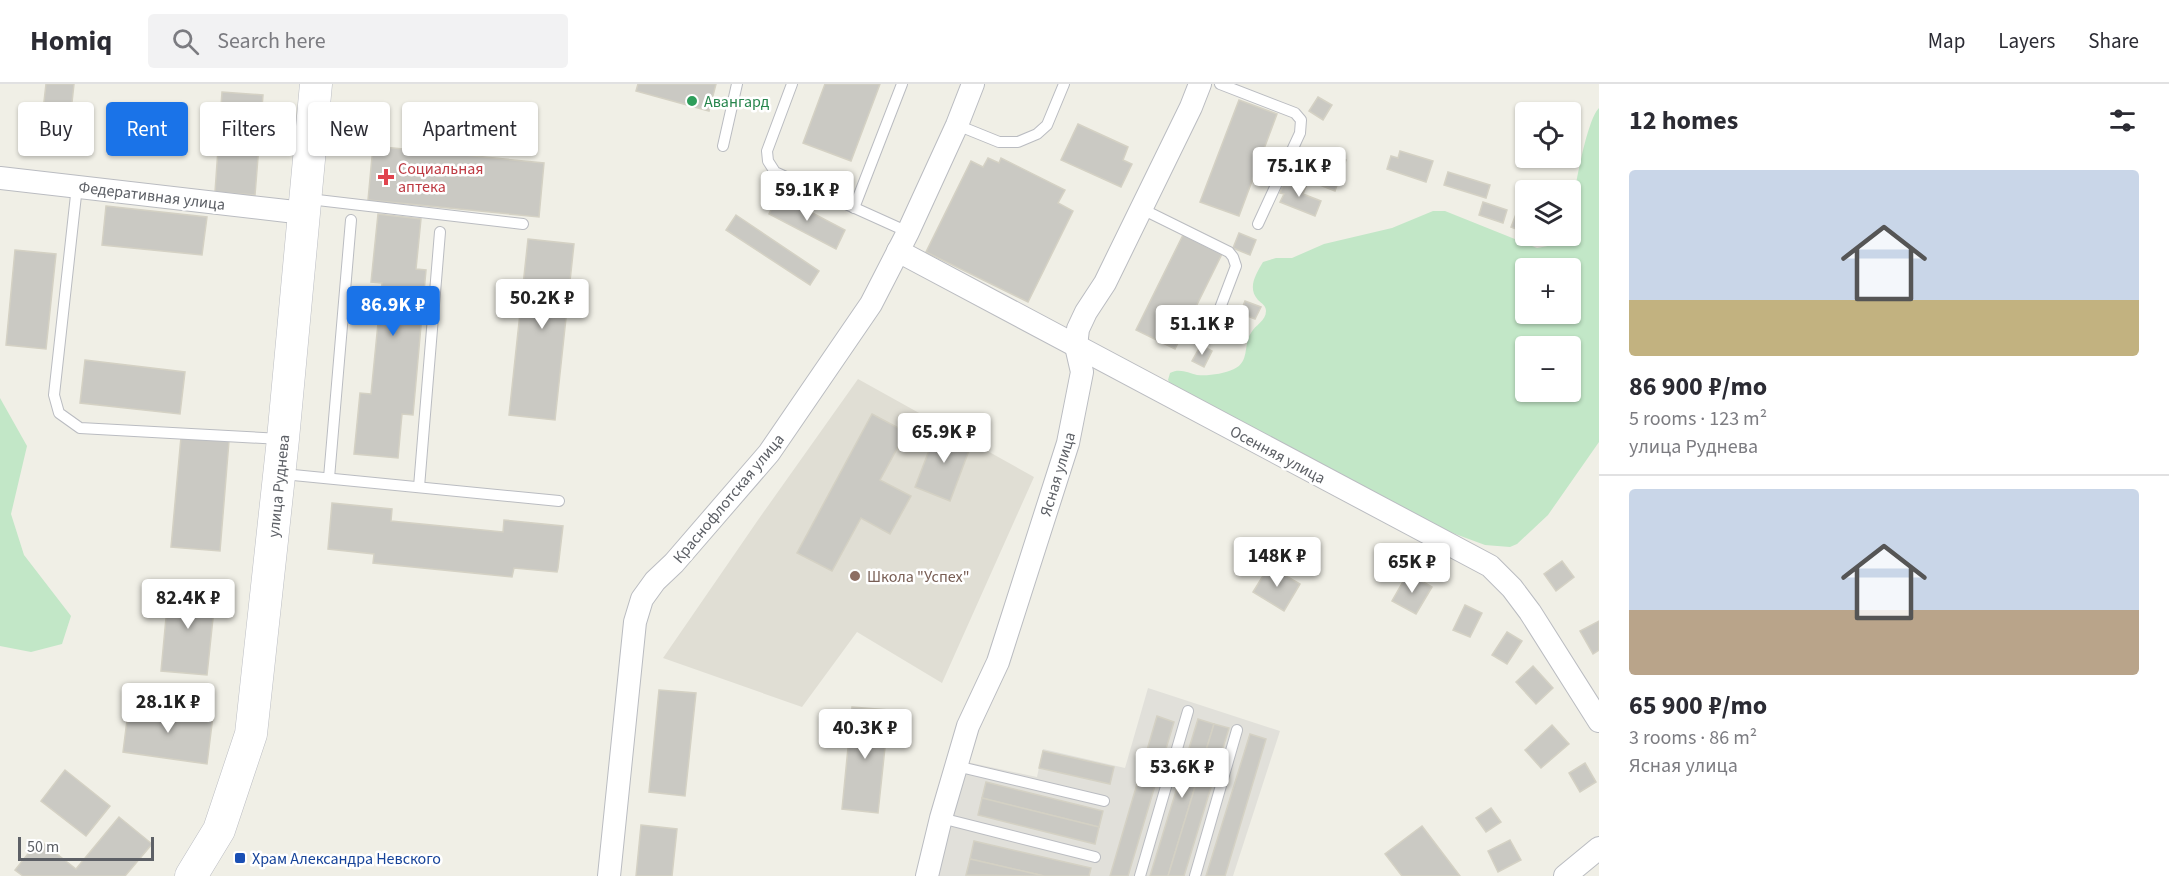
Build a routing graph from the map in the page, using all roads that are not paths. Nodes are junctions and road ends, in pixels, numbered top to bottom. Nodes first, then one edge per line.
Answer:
1 (316, 84) edge
2 (737, 84) edge
3 (792, 84) edge
4 (902, 84) edge
5 (973, 84) edge
6 (1064, 84) edge
7 (1200, 84) edge
8 (1220, 84) edge
9 (957, 125) junction
10 (723, 146) dead end
11 (0, 177) edge
12 (77, 186) junction
13 (305, 206) junction
14 (854, 208) junction
15 (1142, 208) junction
16 (351, 220) dead end
17 (523, 224) dead end
18 (1258, 224) dead end
19 (441, 232) dead end
20 (903, 241) junction
21 (1214, 324) dead end
22 (1076, 346) junction
23 (283, 439) junction
24 (280, 473) junction
25 (329, 478) junction
26 (419, 487) junction
27 (559, 501) dead end
28 (1188, 711) dead end
29 (1599, 721) edge
30 (1237, 730) dead end
31 (956, 766) junction
32 (1104, 801) dead end
33 (940, 818) junction
34 (1595, 851) edge
35 (1095, 857) dead end
36 (191, 876) edge
37 (609, 876) edge
38 (927, 876) edge
39 (1140, 876) edge
40 (1195, 876) edge
41 (1565, 876) edge
42 (1597, 876) edge

1 - 13 main road, улица Руднева
2 - 10 lane
3 - 14 lane
4 - 14 lane
5 - 9 street, Краснофлотская улица
6 - 9 lane
7 - 15 street, Ясная улица
8 - 18 lane
9 - 20 street, Краснофлотская улица
11 - 12 street, Федеративная улица
12 - 13 street, Федеративная улица
12 - 23 lane
13 - 17 lane
13 - 23 main road, улица Руднева
14 - 20 lane
15 - 21 lane
15 - 22 street, Ясная улица
16 - 25 lane
19 - 26 lane
20 - 22 street, Осенняя улица
20 - 37 street, Краснофлотская улица
22 - 29 street, Осенняя улица
22 - 31 street, Ясная улица
23 - 24 main road, улица Руднева
24 - 25 lane
24 - 36 main road, улица Руднева
25 - 26 lane
26 - 27 lane
28 - 39 lane
30 - 40 lane
31 - 32 lane
31 - 33 street, Ясная улица
33 - 35 lane
33 - 38 street, Ясная улица
34 - 41 street
34 - 42 street

